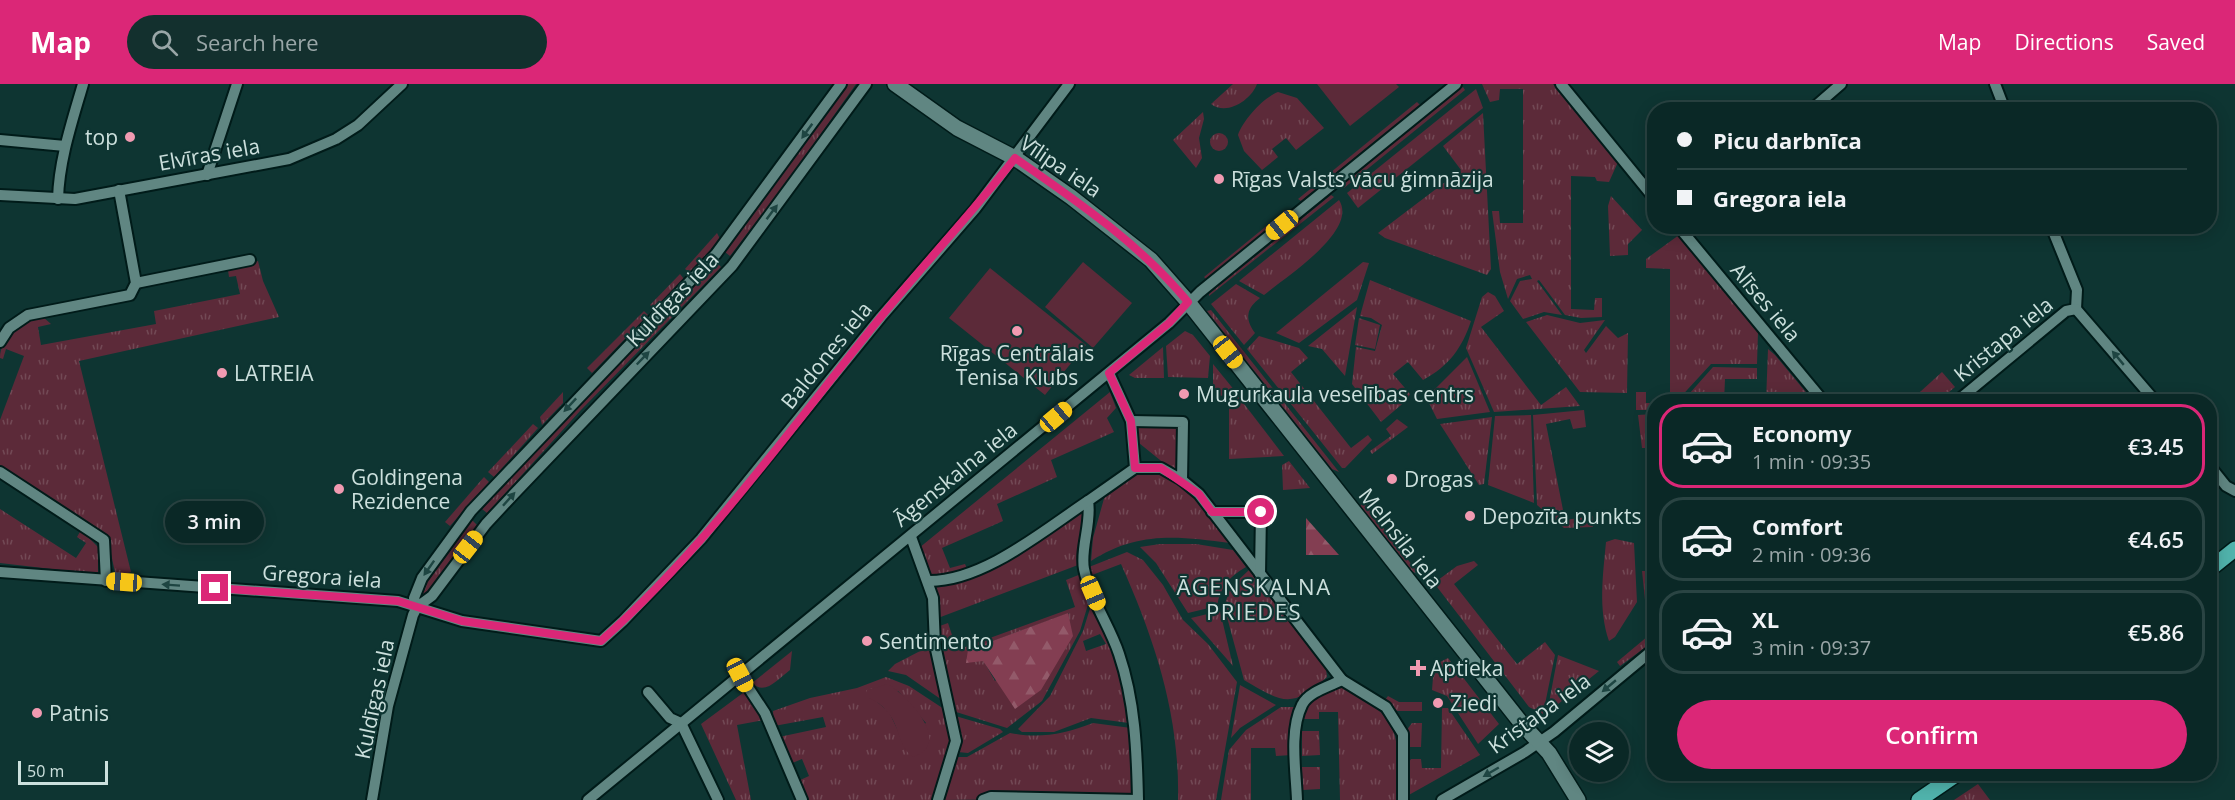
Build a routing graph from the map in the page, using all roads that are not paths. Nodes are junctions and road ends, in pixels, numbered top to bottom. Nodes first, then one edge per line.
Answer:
1 (83, 84) edge
2 (237, 84) edge
3 (402, 84) edge
4 (841, 84) edge
5 (866, 84) edge
6 (895, 84) edge
7 (1070, 84) edge
8 (1456, 84) edge
9 (1561, 84) edge
10 (1841, 84) edge
11 (1995, 84) edge
12 (1820, 102) edge
13 (2002, 102) edge
14 (0, 140) edge
15 (65, 146) junction
16 (1015, 158) junction
17 (207, 175) junction
18 (1647, 189) edge
19 (119, 190) junction
20 (0, 195) edge
21 (58, 200) junction
22 (1685, 234) edge
23 (2054, 234) edge
24 (716, 254) junction
25 (250, 260) dead end
26 (732, 266) junction
27 (136, 283) junction
28 (1188, 302) junction
29 (2076, 309) junction
30 (0, 342) edge
31 (1109, 373) junction
32 (1817, 394) edge
33 (1966, 394) edge
34 (2149, 394) edge
35 (1131, 421) junction
36 (1135, 468) junction
37 (0, 472) edge
38 (2217, 475) edge
39 (1182, 480) junction
40 (2235, 491) edge
41 (1088, 501) junction
42 (471, 511) junction
43 (1212, 512) junction
44 (486, 524) junction
45 (910, 537) junction
46 (2235, 549) edge
47 (2217, 563) edge
48 (0, 572) edge
49 (1260, 574) junction
50 (106, 581) junction
51 (928, 581) junction
52 (417, 607) junction
53 (601, 641) joint
54 (1647, 655) edge
55 (740, 675) junction
56 (1342, 680) junction
57 (648, 692) dead end
58 (681, 723) junction
59 (1539, 742) junction
60 (1939, 781) edge
61 (372, 800) edge
62 (588, 800) edge
63 (718, 800) edge
64 (802, 800) edge
65 (938, 800) edge
66 (983, 800) edge
67 (1138, 800) edge
68 (1297, 800) edge
69 (1402, 800) edge
70 (1442, 800) edge
71 (1578, 800) edge
72 (1919, 800) edge

1 - 15 street
2 - 17 street
3 - 17 street, Elvīras iela
4 -> 24 street, Kuldīgas iela
26 -> 5 street, Kuldīgas iela
6 - 16 street, Vīlipa iela
7 - 16 street, Baldones iela
8 - 28 street, Āgenskalna iela
9 - 18 street
10 - 12 street
11 - 13 street
14 - 15 street
15 - 21 street
16 - 28 street, Vīlipa iela
16 - 53 street, Baldones iela
17 - 19 street, Elvīras iela
19 - 21 street, Elvīras iela
19 - 27 street
20 - 21 street, Elvīras iela
22 - 32 street, Alīses iela
23 - 29 street
24 - 26 street
24 -> 42 street, Kuldīgas iela
25 - 27 street
44 -> 26 street, Kuldīgas iela
27 - 30 street
28 - 31 street, Āgenskalna iela
28 - 59 street, Melnsila iela
29 - 33 street, Kristapa iela
34 -> 29 street
31 - 35 street
31 - 45 street, Āgenskalna iela
35 - 36 street
35 - 39 street
36 - 39 street
36 - 41 street
37 - 50 street
38 - 40 street
39 - 43 street
41 - 51 street
41 - 67 street
42 - 44 street
42 -> 52 street, Kuldīgas iela
43 - 49 street
43 - 49 street
44 - 52 street, Kuldīgas iela
45 - 51 street
45 - 55 street, Āgenskalna iela
46 - 47 main road
48 - 50 street, Gregora iela
49 - 56 street
52 -> 50 street, Gregora iela
51 - 65 street
52 - 53 street, Gregora iela
52 - 61 street, Kuldīgas iela
54 -> 59 street, Kristapa iela
55 - 58 street, Āgenskalna iela
55 - 64 street
56 - 68 street
56 - 69 street
57 - 58 street
58 - 62 street, Āgenskalna iela
58 - 63 street
59 -> 70 street, Kristapa iela
59 - 71 street, Melnsila iela
60 - 72 main road
66 - 67 street

